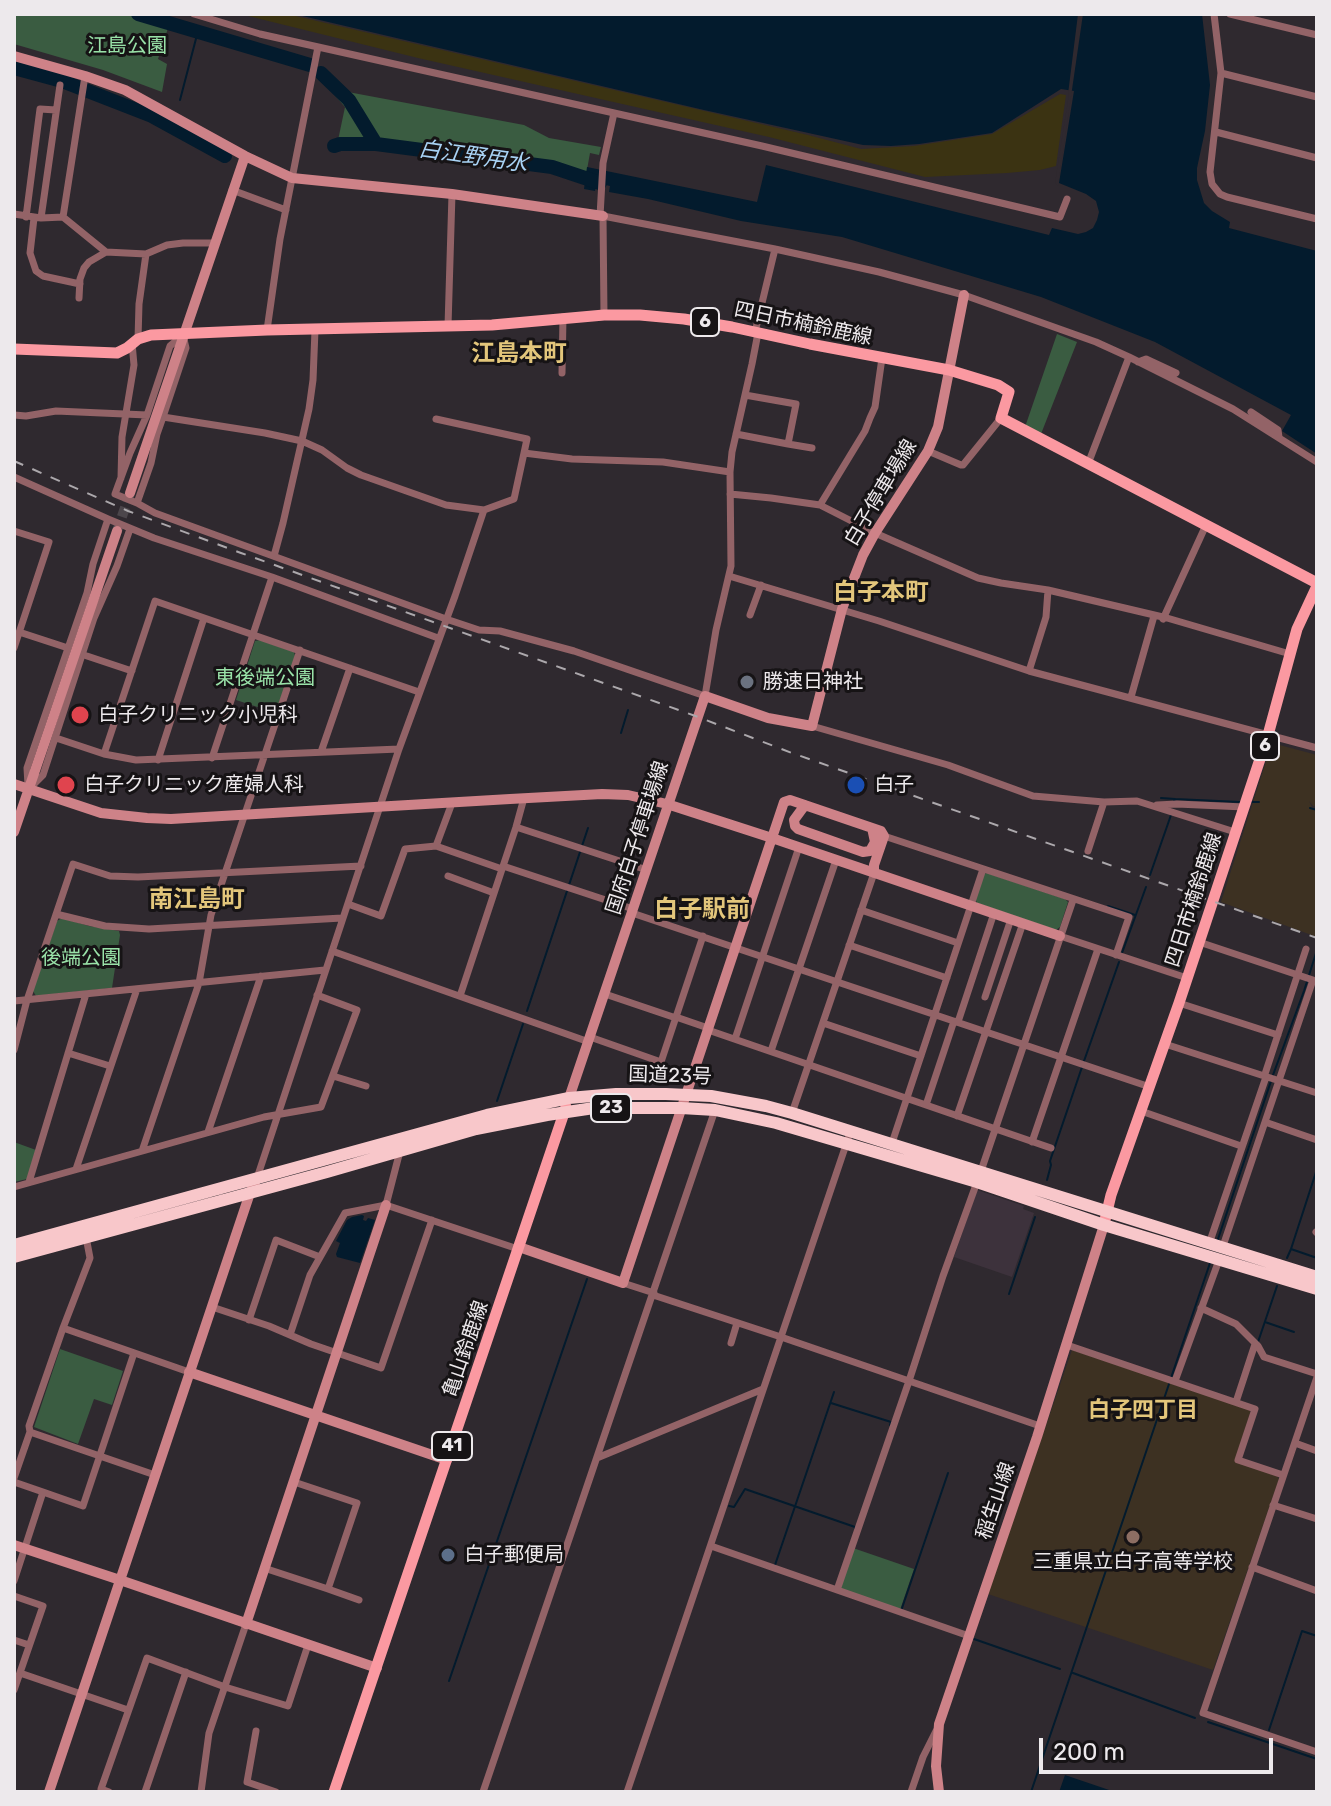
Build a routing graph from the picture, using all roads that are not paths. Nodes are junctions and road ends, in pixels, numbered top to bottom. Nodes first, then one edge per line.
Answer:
1 (194, 14) edge
2 (1214, 14) edge
3 (1230, 14) edge
4 (1317, 35) edge
5 (318, 47) junction
6 (14, 56) edge
7 (1221, 73) junction
8 (60, 85) dead end
9 (84, 85) junction
10 (1317, 97) edge
11 (56, 110) junction
12 (614, 113) junction
13 (1216, 132) junction
14 (245, 156) junction
15 (1317, 158) edge
16 (292, 178) junction
17 (232, 190) junction
18 (452, 194) junction
19 (1067, 199) dead end
20 (286, 210) junction
21 (14, 214) edge
22 (601, 216) junction
23 (34, 217) junction
24 (63, 217) junction
25 (1317, 219) edge
26 (213, 243) junction
27 (775, 249) junction
28 (106, 252) junction
29 (146, 254) junction
30 (80, 284) junction
31 (964, 295) junction
32 (79, 298) dead end
33 (604, 315) junction
34 (563, 317) junction
35 (448, 326) junction
36 (267, 330) junction
37 (315, 330) junction
38 (756, 333) junction
39 (183, 335) junction
40 (135, 341) junction
41 (14, 349) edge
42 (1129, 357) junction
43 (882, 358) junction
44 (1138, 362) junction
45 (949, 370) junction
46 (562, 373) dead end
47 (1176, 373) dead end
48 (745, 395) junction
49 (1251, 412) dead end
50 (14, 415) edge
51 (125, 415) junction
52 (147, 415) junction
53 (163, 417) junction
54 (1001, 418) junction
55 (436, 419) dead end
56 (736, 434) junction
57 (1279, 437) junction
58 (302, 441) junction
59 (788, 444) junction
60 (812, 448) dead end
61 (928, 451) junction
62 (524, 453) junction
63 (1317, 462) edge
64 (1088, 464) junction
65 (730, 472) junction
66 (14, 477) edge
67 (121, 478) junction
68 (130, 493) tunnel mouth
69 (730, 494) junction
70 (137, 503) junction
71 (820, 505) junction
72 (484, 510) junction
73 (108, 519) junction
74 (1206, 525) junction
75 (130, 529) junction
76 (14, 531) edge
77 (117, 531) tunnel mouth
78 (875, 533) junction
79 (274, 556) junction
80 (729, 576) junction
81 (272, 577) junction
82 (761, 585) junction
83 (1317, 585) edge
84 (1048, 590) junction
85 (842, 609) junction
86 (750, 615) dead end
87 (1154, 616) junction
88 (204, 618) junction
89 (446, 619) junction
90 (1163, 619) junction
91 (19, 632) junction
92 (253, 635) junction
93 (438, 638) junction
94 (14, 648) edge
95 (68, 648) junction
96 (300, 650) junction
97 (1290, 654) junction
98 (87, 656) dead end
99 (350, 668) junction
100 (132, 671) junction
101 (1029, 671) junction
102 (419, 692) junction
103 (705, 696) junction
104 (1131, 697) junction
105 (812, 726) junction
106 (1268, 735) junction
107 (59, 739) dead end
108 (1317, 748) edge
109 (399, 749) junction
110 (321, 752) junction
111 (104, 754) junction
112 (265, 756) junction
113 (212, 758) junction
114 (158, 760) junction
115 (14, 784) edge
116 (28, 789) junction
117 (524, 798) junction
118 (1104, 802) junction
119 (452, 803) junction
120 (667, 804) junction
121 (805, 805) junction
122 (1244, 807) junction
123 (379, 808) junction
124 (1172, 808) junction
125 (244, 816) junction
126 (516, 827) junction
127 (872, 828) junction
128 (14, 832) edge
129 (1235, 832) junction
130 (884, 836) junction
131 (772, 838) junction
132 (436, 846) junction
133 (799, 847) junction
134 (1088, 851) dead end
135 (836, 860) junction
136 (361, 866) junction
137 (503, 868) junction
138 (983, 869) junction
139 (647, 870) junction
140 (225, 873) junction
141 (874, 873) junction
142 (448, 876) dead end
143 (494, 893) junction
144 (1073, 900) junction
145 (348, 904) junction
146 (971, 905) junction
147 (861, 910) junction
148 (632, 911) junction
149 (994, 913) junction
150 (56, 914) junction
151 (342, 918) junction
152 (1011, 919) junction
153 (1023, 923) junction
154 (208, 926) junction
155 (703, 936) junction
156 (1060, 936) junction
157 (1199, 942) junction
158 (958, 943) junction
159 (849, 945) junction
160 (735, 947) junction
161 (1098, 949) junction
162 (1306, 949) dead end
163 (332, 951) junction
164 (762, 956) junction
165 (1119, 956) junction
166 (799, 969) junction
167 (325, 970) junction
168 (1299, 975) junction
169 (261, 976) junction
170 (947, 978) junction
171 (1187, 978) junction
172 (837, 981) junction
173 (199, 983) junction
174 (137, 989) junction
175 (86, 994) junction
176 (605, 994) junction
177 (317, 995) junction
178 (460, 996) junction
179 (1313, 996) edge
180 (985, 997) dead end
181 (27, 1000) junction
182 (14, 1001) edge
183 (1179, 1003) junction
184 (935, 1015) junction
185 (676, 1018) junction
186 (956, 1022) junction
187 (823, 1023) junction
188 (708, 1029) junction
189 (986, 1032) junction
190 (1278, 1035) junction
191 (589, 1039) junction
192 (735, 1039) junction
193 (1165, 1044) junction
194 (1024, 1045) junction
195 (14, 1050) edge
196 (771, 1051) junction
197 (68, 1053) junction
198 (921, 1056) junction
199 (1061, 1057) junction
200 (809, 1065) junction
201 (110, 1066) junction
202 (333, 1076) junction
203 (1266, 1077) junction
204 (1278, 1081) junction
205 (366, 1086) dead end
206 (1150, 1087) junction
207 (1317, 1093) edge
208 (686, 1094) junction
209 (569, 1098) junction
210 (907, 1098) junction
211 (926, 1105) junction
212 (681, 1108) junction
213 (715, 1110) junction
214 (1141, 1111) junction
215 (564, 1112) junction
216 (792, 1113) junction
217 (278, 1114) junction
218 (957, 1116) junction
219 (1265, 1122) junction
220 (996, 1128) junction
221 (208, 1132) junction
222 (849, 1137) junction
223 (1317, 1140) edge
224 (1032, 1142) junction
225 (892, 1143) junction
226 (1241, 1146) junction
227 (1051, 1148) dead end
228 (142, 1151) junction
229 (400, 1151) junction
230 (76, 1169) junction
231 (979, 1177) junction
232 (257, 1178) junction
233 (29, 1182) junction
234 (14, 1187) edge
235 (250, 1193) junction
236 (386, 1205) junction
237 (1106, 1218) junction
238 (432, 1220) junction
239 (86, 1237) junction
240 (14, 1245) edge
241 (519, 1248) junction
242 (1215, 1252) junction
243 (14, 1257) edge
244 (320, 1257) junction
245 (1317, 1277) edge
246 (623, 1283) junction
247 (1317, 1289) edge
248 (654, 1294) junction
249 (212, 1307) junction
250 (1201, 1308) junction
251 (249, 1320) junction
252 (737, 1323) junction
253 (63, 1328) junction
254 (290, 1335) junction
255 (781, 1337) junction
256 (731, 1343) dead end
257 (1255, 1344) junction
258 (1067, 1345) junction
259 (134, 1353) junction
260 (337, 1353) junction
261 (189, 1372) junction
262 (1317, 1376) edge
263 (909, 1381) junction
264 (1175, 1381) junction
265 (763, 1389) junction
266 (1236, 1402) junction
267 (316, 1415) junction
268 (1040, 1426) junction
269 (30, 1432) junction
270 (1295, 1443) junction
271 (1317, 1451) edge
272 (99, 1456) junction
273 (597, 1458) junction
274 (447, 1460) junction
275 (155, 1475) junction
276 (1283, 1475) junction
277 (14, 1480) edge
278 (294, 1482) junction
279 (43, 1492) junction
280 (1273, 1505) junction
281 (1317, 1519) edge
282 (711, 1546) junction
283 (20, 1547) edge
284 (1252, 1567) junction
285 (264, 1568) junction
286 (120, 1580) junction
287 (14, 1581) edge
288 (328, 1589) junction
289 (837, 1590) junction
290 (1317, 1591) edge
291 (14, 1596) edge
292 (359, 1600) dead end
293 (246, 1624) junction
294 (969, 1636) junction
295 (14, 1640) edge
296 (29, 1645) junction
297 (308, 1645) junction
298 (377, 1668) junction
299 (186, 1672) junction
300 (20, 1673) junction
301 (225, 1687) junction
302 (14, 1690) edge
303 (82, 1694) junction
304 (128, 1710) junction
305 (939, 1726) junction
306 (256, 1731) dead end
307 (1317, 1752) edge
308 (49, 1792) edge
309 (109, 1792) edge
310 (145, 1792) edge
311 (201, 1792) edge
312 (276, 1792) edge
313 (334, 1792) edge
314 (483, 1792) edge
315 (627, 1792) edge
316 (911, 1792) edge
317 (939, 1792) edge

1 - 5 street
2 - 7 street
3 - 4 street
5 - 12 street
5 - 16 street
6 - 9 street
7 - 10 street
7 - 13 street
8 - 11 street
9 - 14 street
9 - 24 street
11 - 23 street
11 - 23 street
12 - 19 street
12 - 22 street
13 - 15 street
13 - 25 street
14 - 16 street
14 - 17 street
16 - 18 street
16 - 20 street
17 - 20 street
17 - 26 street
18 - 22 street
18 - 35 street
20 - 36 street
21 - 23 street
22 - 27 street
22 - 33 street
23 - 24 street
23 - 30 street
24 - 28 street
26 - 29 street
26 - 39 street
27 - 31 street
27 - 38 street
28 - 29 street
28 - 30 street
29 - 40 street
30 - 32 street
31 - 42 street
31 - 45 street, 白子停車場線
33 - 34 main road, 四日市楠鈴鹿線 / 6
33 - 38 main road, 四日市楠鈴鹿線 / 6
34 - 35 main road, 四日市楠鈴鹿線 / 6
34 - 46 street
35 - 37 main road, 四日市楠鈴鹿線 / 6
36 - 37 main road, 四日市楠鈴鹿線 / 6
36 - 39 main road, 四日市楠鈴鹿線 / 6
37 - 58 street
38 - 43 main road, 四日市楠鈴鹿線 / 6
38 - 48 street
39 - 40 main road, 四日市楠鈴鹿線 / 6
39 - 52 street
39 - 53 street
39 - 68 street
40 - 41 main road, 四日市楠鈴鹿線 / 6
40 - 51 street
42 - 44 street
42 - 64 street
43 - 45 main road, 四日市楠鈴鹿線 / 6
43 - 71 street
44 - 47 street
44 - 57 street
45 - 54 main road, 四日市楠鈴鹿線 / 6
45 - 61 street, 白子停車場線
48 - 56 street
48 - 59 street
49 - 57 street
50 - 51 street
51 - 52 street
51 - 67 street
52 - 67 street
53 - 58 street
53 - 70 street
54 - 61 street
54 - 64 main road, 四日市楠鈴鹿線 / 6
55 - 62 street
56 - 59 street
56 - 65 street
57 - 63 street
58 - 72 street
58 - 79 street
59 - 60 street
61 - 78 street, 白子停車場線
62 - 65 street
62 - 72 street
64 - 74 main road, 四日市楠鈴鹿線 / 6
65 - 69 street
66 - 73 street
67 - 70 street
69 - 71 street
69 - 80 street
70 - 79 street
71 - 78 street
72 - 89 street
73 - 75 street
73 - 95 street
74 - 83 main road, 四日市楠鈴鹿線 / 6
74 - 90 street
75 - 81 street
75 - 116 street
76 - 91 street
77 - 116 street
78 - 84 street
78 - 85 street, 白子停車場線
79 - 89 street
80 - 82 street
80 - 103 street
81 - 92 street
81 - 93 street
82 - 85 street
82 - 86 street
83 - 97 main road, 四日市楠鈴鹿線 / 6
84 - 87 street
84 - 101 street
85 - 101 street
85 - 105 street, 白子停車場線
87 - 90 street
87 - 104 street
88 - 92 street
88 - 100 street
88 - 114 street
89 - 93 street
89 - 103 street
90 - 97 street
91 - 94 street
91 - 95 street
92 - 96 street
92 - 113 street
93 - 102 street
95 - 116 street
96 - 99 street
96 - 112 street
97 - 106 main road, 四日市楠鈴鹿線 / 6
98 - 100 street
99 - 102 street
99 - 110 street
100 - 111 street
101 - 104 street
102 - 109 street
103 - 105 street
103 - 120 street, 国府白子停車場線
104 - 106 street
105 - 118 street
106 - 108 street
106 - 122 main road, 四日市楠鈴鹿線 / 6
107 - 111 street
109 - 110 street
109 - 123 street
110 - 112 street
111 - 114 street
112 - 113 street
112 - 125 street
113 - 114 street
115 - 116 street
116 - 125 street
116 - 128 street
117 - 119 street
117 - 120 street
117 - 126 street
118 - 124 street
118 - 134 street
119 - 123 street
119 - 132 street
120 - 131 street
120 - 139 street, 国府白子停車場線
121 - 127 street
121 - 127 street
121 - 131 street
122 - 124 street
122 - 129 main road, 四日市楠鈴鹿線 / 6
123 - 125 street
123 - 136 street
124 - 129 street
125 - 140 street
126 - 137 street
126 - 139 street
127 - 130 street
129 - 157 main road, 四日市楠鈴鹿線 / 6
130 - 138 street
130 - 141 street
131 - 133 street
131 - 160 street
132 - 137 street
132 - 145 street
133 - 135 street
133 - 164 street
135 - 141 street
135 - 166 street
136 - 140 street
136 - 145 street
137 - 143 street
137 - 148 street
138 - 144 street
138 - 146 street
139 - 148 street, 国府白子停車場線
140 - 150 street
140 - 154 street
141 - 146 street
141 - 147 street
142 - 143 street
143 - 178 street
144 - 156 street
144 - 165 street
145 - 151 street
146 - 149 street
146 - 158 street
147 - 158 street
147 - 159 street
148 - 155 street
148 - 176 street, 国府白子停車場線
149 - 152 street
149 - 186 street
150 - 154 street
150 - 181 street
151 - 154 street
151 - 163 street
152 - 153 street
152 - 180 street
153 - 156 street
153 - 189 street
154 - 173 street
155 - 160 street
155 - 185 street
156 - 161 street
156 - 194 street
157 - 168 street
157 - 171 main road, 四日市楠鈴鹿線 / 6
158 - 170 street
159 - 170 street
159 - 172 street
160 - 164 street
160 - 188 street
161 - 165 street
161 - 199 street
162 - 168 street
163 - 167 street
163 - 178 street
164 - 166 street
164 - 192 street
165 - 171 street
166 - 172 street
166 - 196 street
167 - 169 street
167 - 177 street
168 - 179 street
168 - 190 street
169 - 173 street
169 - 221 street
170 - 184 street
171 - 183 main road, 四日市楠鈴鹿線 / 6
172 - 184 street
172 - 187 street
173 - 174 street
173 - 228 street
174 - 175 street
174 - 201 street
175 - 181 street
175 - 197 street
176 - 185 street
176 - 191 street, 国府白子停車場線
177 - 202 street
177 - 217 street
178 - 191 street
179 - 204 street
181 - 182 street
181 - 195 street
183 - 190 street
183 - 193 main road, 四日市楠鈴鹿線 / 6
184 - 186 street
184 - 198 street
185 - 188 street
185 - 191 street
186 - 189 street
186 - 211 street
187 - 198 street
187 - 200 street
188 - 192 street
188 - 208 street
189 - 194 street
189 - 218 street
190 - 203 street
191 - 209 street, 国府白子停車場線
192 - 196 street
193 - 203 street
193 - 206 main road, 四日市楠鈴鹿線 / 6
194 - 199 street
194 - 220 street
196 - 200 street
197 - 201 street
197 - 233 street
198 - 210 street
199 - 206 street
199 - 224 street
200 - 210 street
200 - 216 street
201 - 230 street
202 - 205 street
202 - 217 street
203 - 204 street
203 - 226 street
204 - 207 street
204 - 219 street
206 - 214 main road, 四日市楠鈴鹿線 / 6
208 - 209 highway, 国道23号 / 23
208 - 212 street
208 - 216 highway, 国道23号 / 23
209 - 215 main road, 亀山鈴鹿線 / 41
209 - 232 highway, 国道23号 / 23
210 - 211 street
210 - 225 street
211 - 218 street
212 - 213 highway, 国道23号 / 23
212 - 215 highway, 国道23号 / 23
212 - 246 street
213 - 222 highway, 国道23号 / 23
213 - 248 street
214 - 226 street
214 - 237 main road, 四日市楠鈴鹿線 / 6
215 - 229 highway, 国道23号 / 23
215 - 241 main road, 亀山鈴鹿線 / 41
216 - 222 highway, 国道23号 / 23
217 - 221 street
217 - 232 street
218 - 220 street
219 - 223 street
219 - 242 street
220 - 224 street
220 - 231 street
221 - 228 street
222 - 225 highway, 国道23号 / 23
222 - 231 highway, 国道23号 / 23
222 - 255 street
224 - 227 street
225 - 231 highway, 国道23号 / 23
226 - 242 street
228 - 230 street
229 - 235 highway, 国道23号 / 23
229 - 236 street
230 - 233 street
231 - 237 highway, 国道23号 / 23
231 - 263 street
232 - 235 street
232 - 240 highway, 国道23号 / 23
233 - 234 street
235 - 239 highway, 国道23号 / 23
235 - 249 street
236 - 238 street
236 - 244 street
236 - 260 street
237 - 242 highway, 国道23号 / 23
237 - 258 street, 稲生山線
238 - 241 street
238 - 260 street
239 - 243 highway, 国道23号 / 23
239 - 253 street
241 - 246 street
241 - 274 main road, 亀山鈴鹿線 / 41
242 - 245 highway, 国道23号 / 23
242 - 247 highway, 国道23号 / 23
242 - 250 street
244 - 251 street
244 - 254 street
246 - 248 street
248 - 252 street
248 - 273 street
249 - 251 street
249 - 261 street
250 - 257 street
250 - 264 street
251 - 254 street
252 - 255 street
252 - 256 street
253 - 259 street
253 - 269 street
254 - 260 street
255 - 263 street
255 - 265 street
257 - 262 street
257 - 266 street
258 - 264 street
258 - 268 street, 稲生山線
259 - 261 street
259 - 272 street
260 - 267 street
261 - 267 street
261 - 275 street
262 - 270 street
263 - 268 street
263 - 289 street
264 - 266 street
265 - 273 street
265 - 282 street
266 - 276 street
267 - 274 street
267 - 278 street
268 - 294 street, 稲生山線
269 - 272 street
269 - 277 street
270 - 271 street
270 - 276 street
272 - 275 street
272 - 279 street
273 - 314 street
274 - 298 main road, 亀山鈴鹿線 / 41
275 - 286 street
276 - 280 street
277 - 279 street
278 - 285 street
278 - 288 street
279 - 283 street
280 - 281 street
280 - 284 street
282 - 289 street
282 - 315 street
283 - 286 street
283 - 287 street
284 - 290 street
284 - 307 street
285 - 288 street
285 - 293 street
286 - 293 street
286 - 303 street
288 - 292 street
289 - 294 street
291 - 296 street
293 - 297 street
293 - 301 street
294 - 305 street, 稲生山線
295 - 296 street
296 - 300 street
297 - 298 street
297 - 301 street
298 - 313 main road, 亀山鈴鹿線 / 41
299 - 301 street
299 - 304 street
299 - 310 street
300 - 302 street
300 - 303 street
301 - 311 street
303 - 304 street
303 - 308 street
304 - 309 street
305 - 316 street
305 - 317 street, 稲生山線
306 - 312 street

